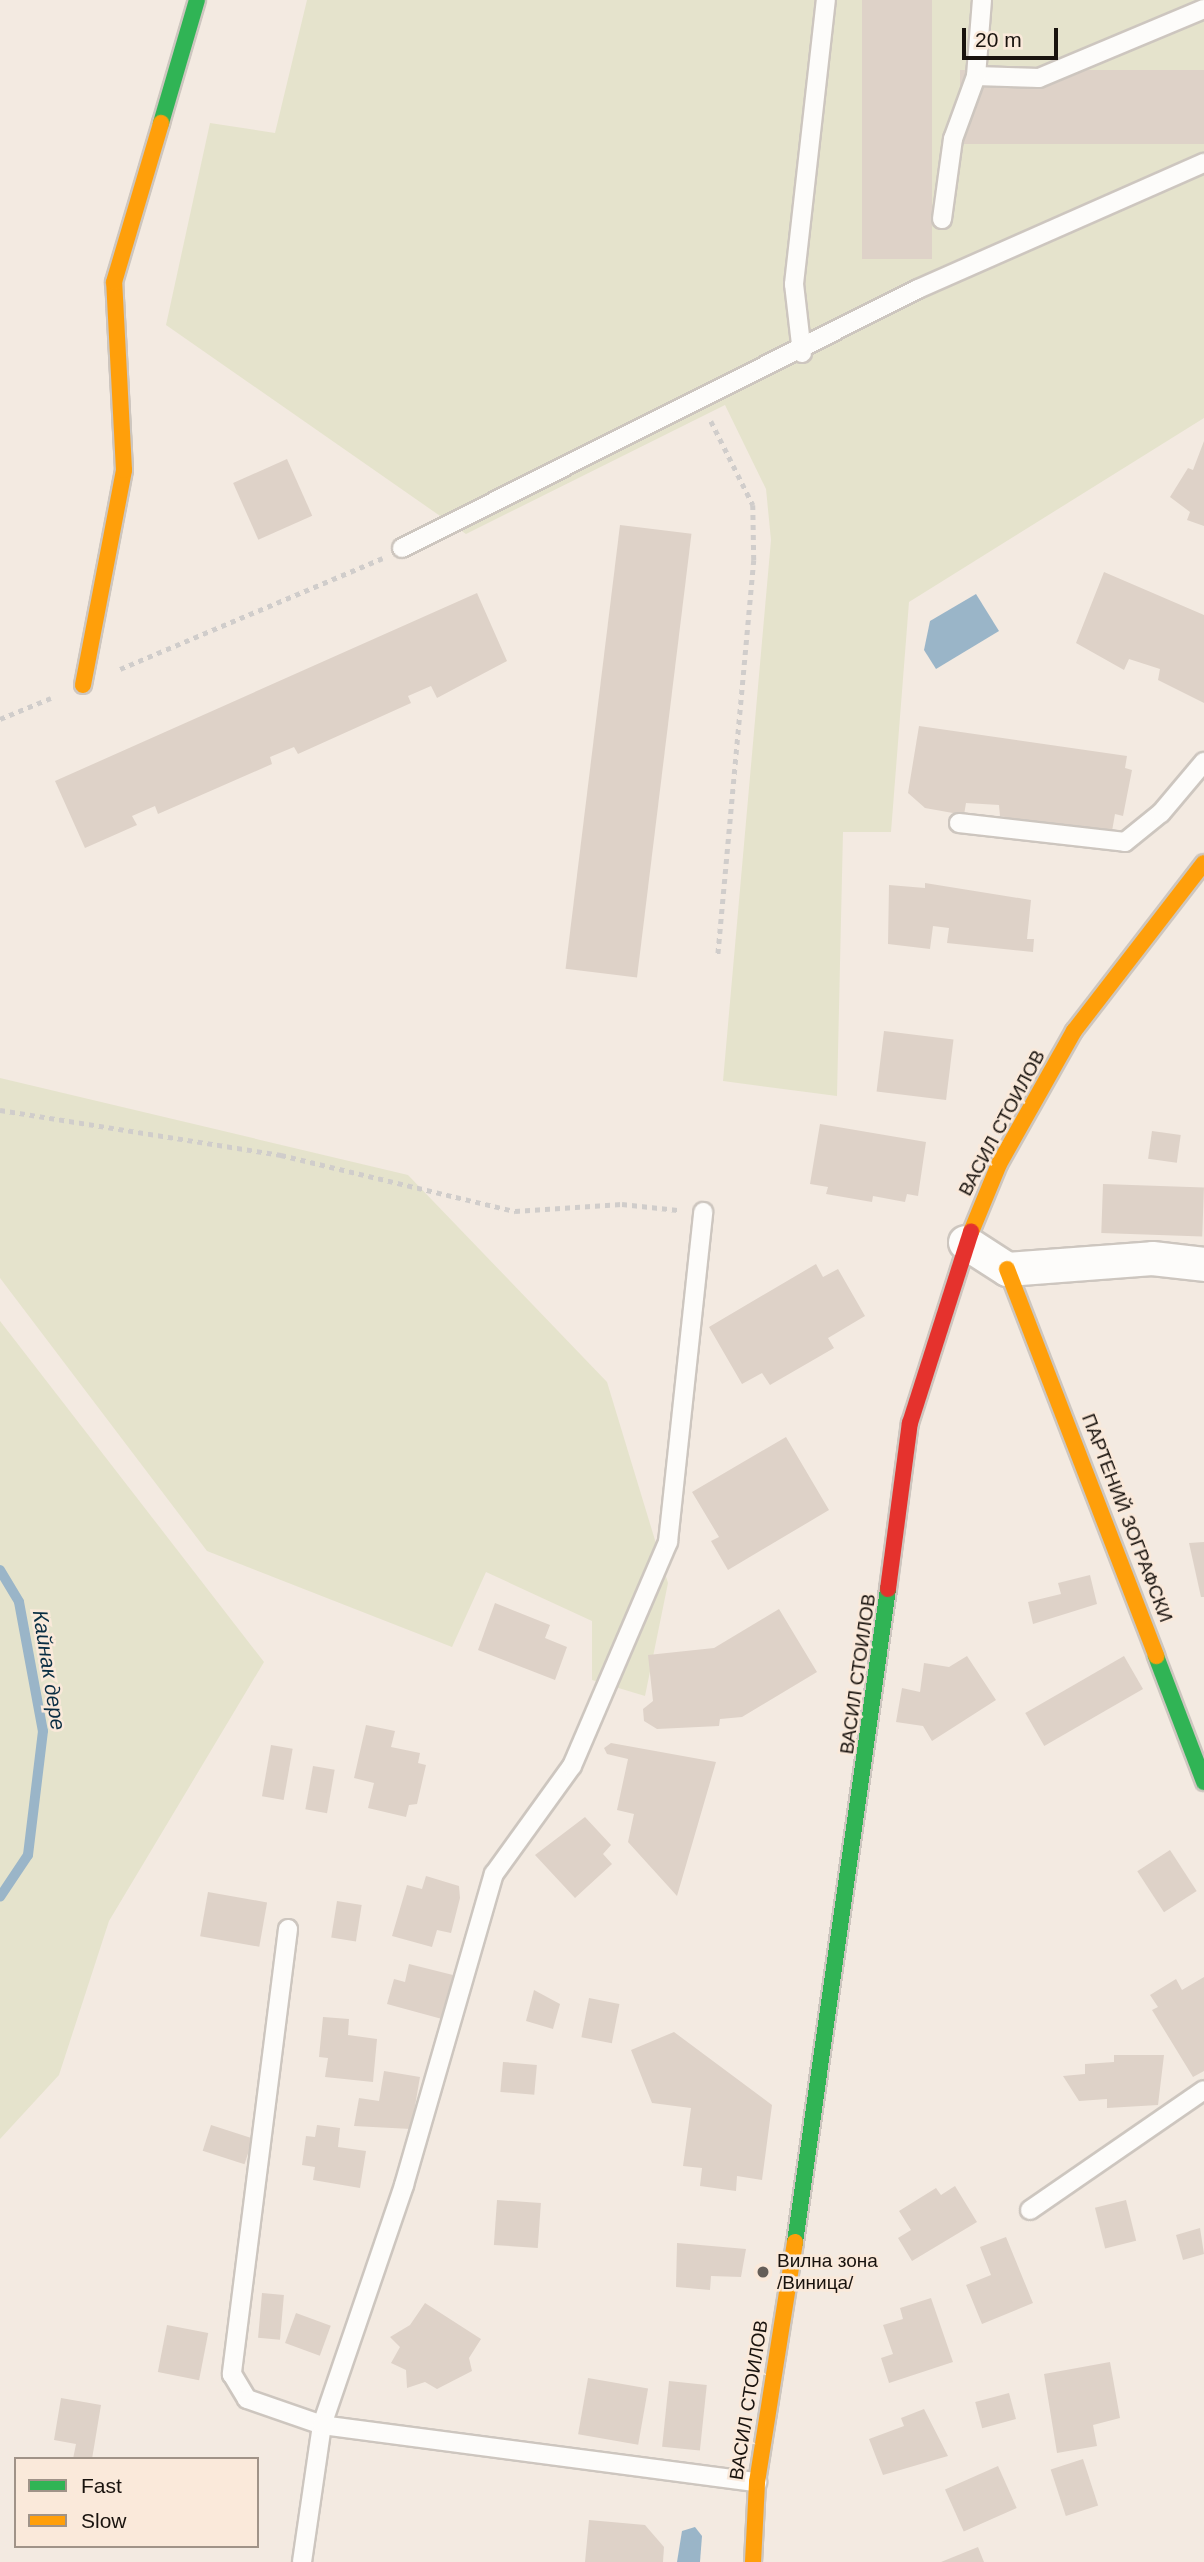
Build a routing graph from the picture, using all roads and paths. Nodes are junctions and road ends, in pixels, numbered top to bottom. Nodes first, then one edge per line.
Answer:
1 (197, 0) edge
2 (827, 0) edge
3 (982, 0) edge
4 (1204, 9) edge
5 (976, 76) junction
6 (1204, 163) edge
7 (942, 219) dead end
8 (802, 353) junction
9 (699, 401) junction
10 (402, 548) joint
11 (83, 685) junction
12 (0, 719) edge
13 (1204, 762) edge
14 (959, 823) dead end
15 (1204, 863) edge
16 (718, 955) dead end
17 (0, 1110) edge
18 (703, 1212) joint
19 (965, 1242) junction
20 (1204, 1264) edge
21 (1007, 1269) junction
22 (1204, 1782) edge
23 (288, 1928) dead end
24 (1204, 2090) edge
25 (1030, 2210) dead end
26 (322, 2425) junction
27 (757, 2482) junction
28 (302, 2562) edge
29 (753, 2562) edge

1 - 11 street
2 - 8 lane
3 - 5 lane
4 - 5 lane
5 - 7 lane
6 - 8 lane
8 - 9 lane
9 - 10 lane
9 - 16 path
10 - 11 path
11 - 12 path
13 - 14 lane
15 - 19 street, ВАСИЛ СТОИЛОВ
17 - 18 path
18 - 26 lane
19 - 21 street
19 - 27 street, ВАСИЛ СТОИЛОВ
20 - 21 street
21 - 22 street, ПАРТЕНИЙ ЗОГРАФСКИ
23 - 26 lane
24 - 25 lane
26 - 27 lane
26 - 28 lane
27 - 29 street, ВАСИЛ СТОИЛОВ

